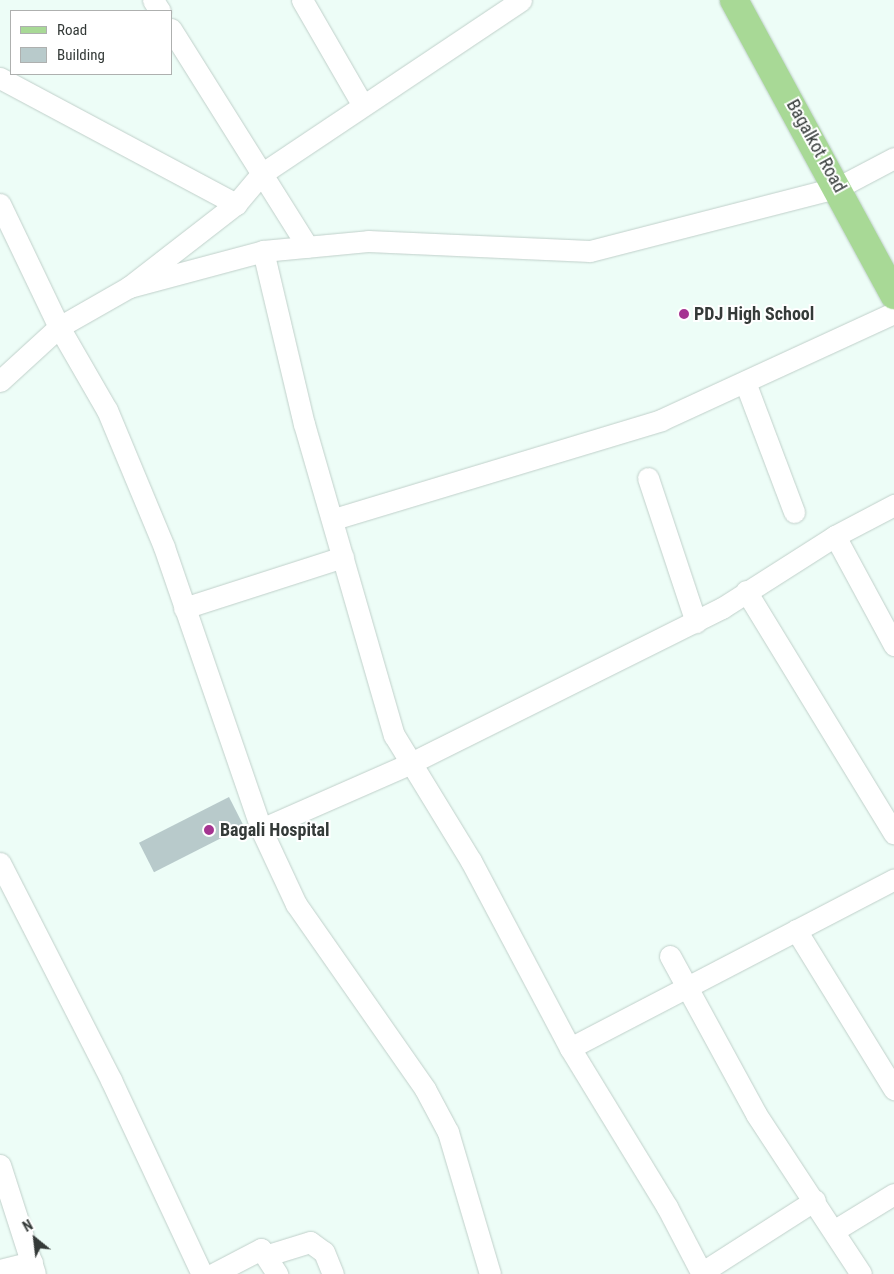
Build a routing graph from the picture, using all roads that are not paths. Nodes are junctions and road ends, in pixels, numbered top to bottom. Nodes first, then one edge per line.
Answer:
1 (302, 0) edge
2 (521, 0) edge
3 (734, 0) edge
4 (172, 31) edge
5 (0, 78) edge
6 (362, 104) junction
7 (894, 158) edge
8 (260, 175) junction
9 (839, 187) junction
10 (0, 204) edge
11 (236, 204) junction
12 (308, 246) junction
13 (263, 250) junction
14 (129, 287) junction
15 (894, 295) edge
16 (894, 313) edge
17 (59, 328) junction
18 (0, 381) edge
19 (745, 382) junction
20 (648, 478) dead end
21 (894, 505) edge
22 (794, 512) dead end
23 (334, 519) junction
24 (835, 536) junction
25 (344, 557) junction
26 (746, 591) junction
27 (184, 608) junction
28 (696, 622) junction
29 (894, 645) edge
30 (409, 764) junction
31 (261, 829) junction
32 (894, 833) edge
33 (0, 863) edge
34 (894, 880) edge
35 (796, 930) junction
36 (670, 956) dead end
37 (686, 984) junction
38 (570, 1048) junction
39 (894, 1088) edge
40 (0, 1165) edge
41 (894, 1194) edge
42 (815, 1200) junction
43 (835, 1230) junction
44 (273, 1265) edge
45 (33, 1268) edge
46 (0, 1270) edge
47 (202, 1274) edge
48 (213, 1274) edge
49 (333, 1274) edge
50 (490, 1274) edge
51 (701, 1274) edge
52 (861, 1274) edge

1 - 6 street
2 - 6 street
3 - 9 main road, Bagalkot Road
4 - 8 street
5 - 11 street
6 - 8 street
7 - 9 street
8 - 11 street
8 - 12 street
9 - 12 street
9 - 15 main road, Bagalkot Road
10 - 17 street
11 - 14 street
12 - 13 street
13 - 14 street
13 - 23 street
14 - 17 street
16 - 19 street
17 - 18 street
17 - 27 street
19 - 22 street
19 - 23 street
20 - 28 street
21 - 24 street
23 - 25 street
24 - 26 street
24 - 29 street
25 - 27 street
25 - 30 street
26 - 28 street
26 - 32 street
27 - 31 street
28 - 30 street
30 - 31 street
30 - 38 street
31 - 50 street
33 - 47 street
34 - 35 street
35 - 37 street
35 - 39 street
36 - 37 street
37 - 38 street
37 - 42 street
38 - 51 street
40 - 45 street
41 - 43 street
42 - 43 street
42 - 51 street
43 - 52 street
44 - 48 street
44 - 49 street
45 - 46 street

